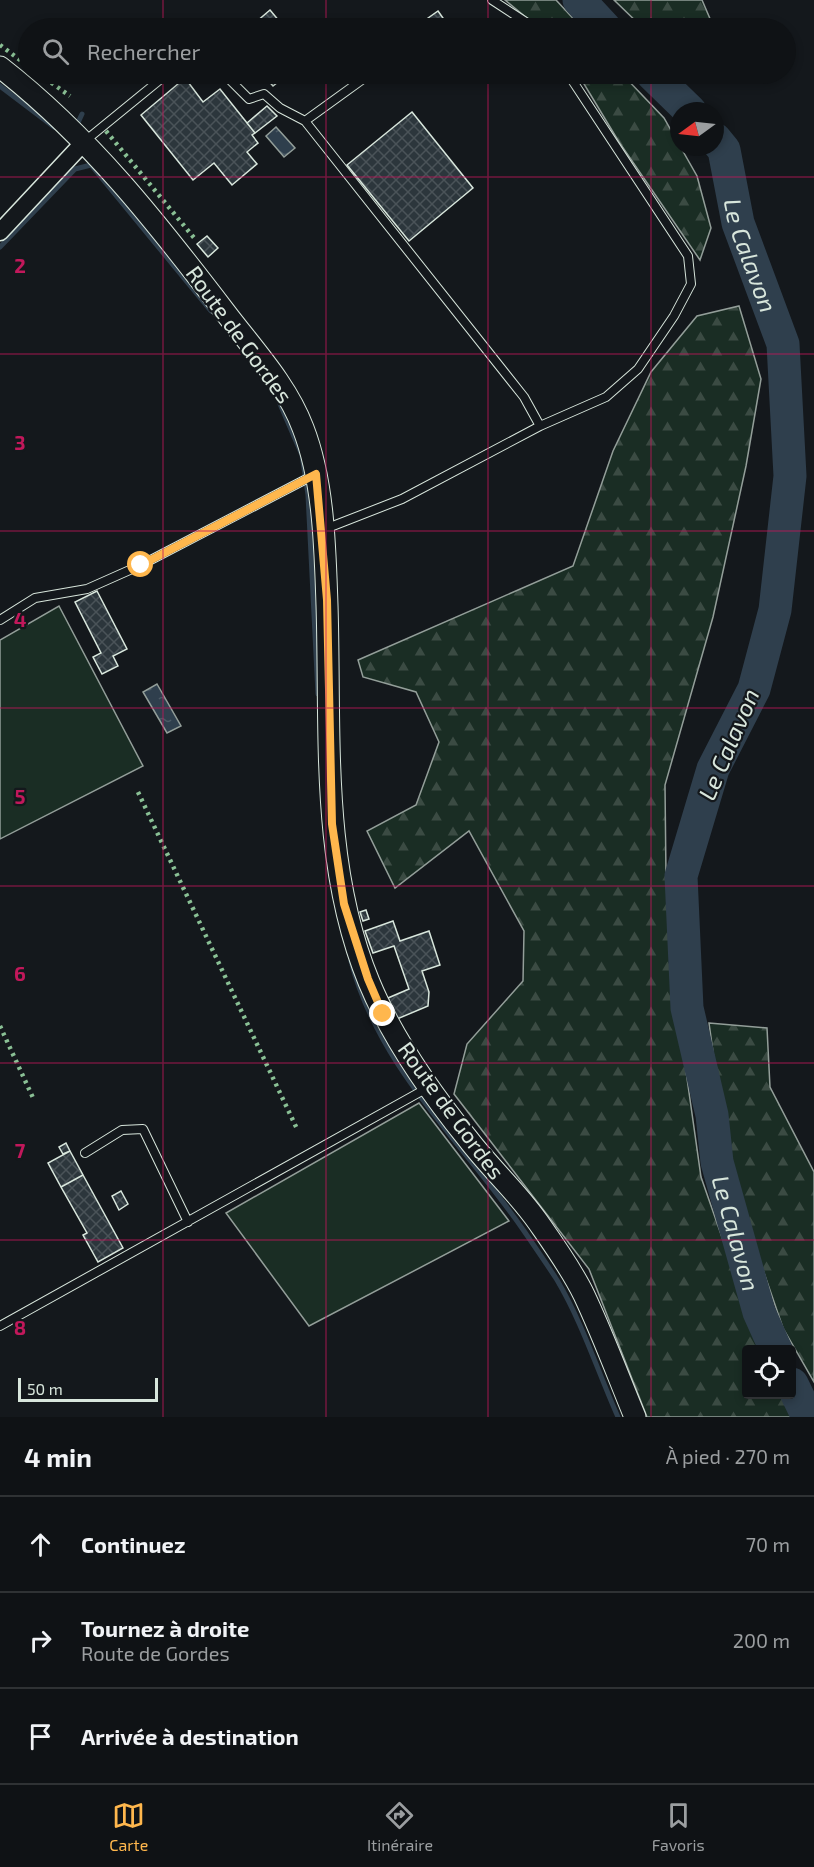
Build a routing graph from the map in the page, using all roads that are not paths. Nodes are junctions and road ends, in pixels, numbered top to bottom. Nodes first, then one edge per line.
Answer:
1 (492, 0) edge
2 (519, 18) edge
3 (0, 67) edge
4 (18, 81) edge
5 (22, 84) edge
6 (155, 84) edge
7 (234, 84) edge
8 (356, 84) edge
9 (575, 84) edge
10 (305, 121) junction
11 (85, 141) junction
12 (0, 232) edge
13 (540, 426) junction
14 (316, 474) junction
15 (322, 531) junction
16 (0, 620) edge
17 (429, 1087) junction
18 (85, 1153) dead end
19 (188, 1222) junction
20 (0, 1326) edge
21 (635, 1417) edge

1 - 2 lane
3 - 4 street, Route de Gordes
5 - 11 street, Route de Gordes
6 - 11 lane
7 - 10 lane
8 - 10 lane
9 - 13 lane
10 - 13 lane
11 - 12 street
11 - 14 street, Route de Gordes
13 - 15 lane
14 - 15 street, Route de Gordes
14 - 16 lane
15 - 17 street, Route de Gordes
17 - 19 lane
17 - 21 street, Route de Gordes
18 - 19 lane
19 - 20 lane

